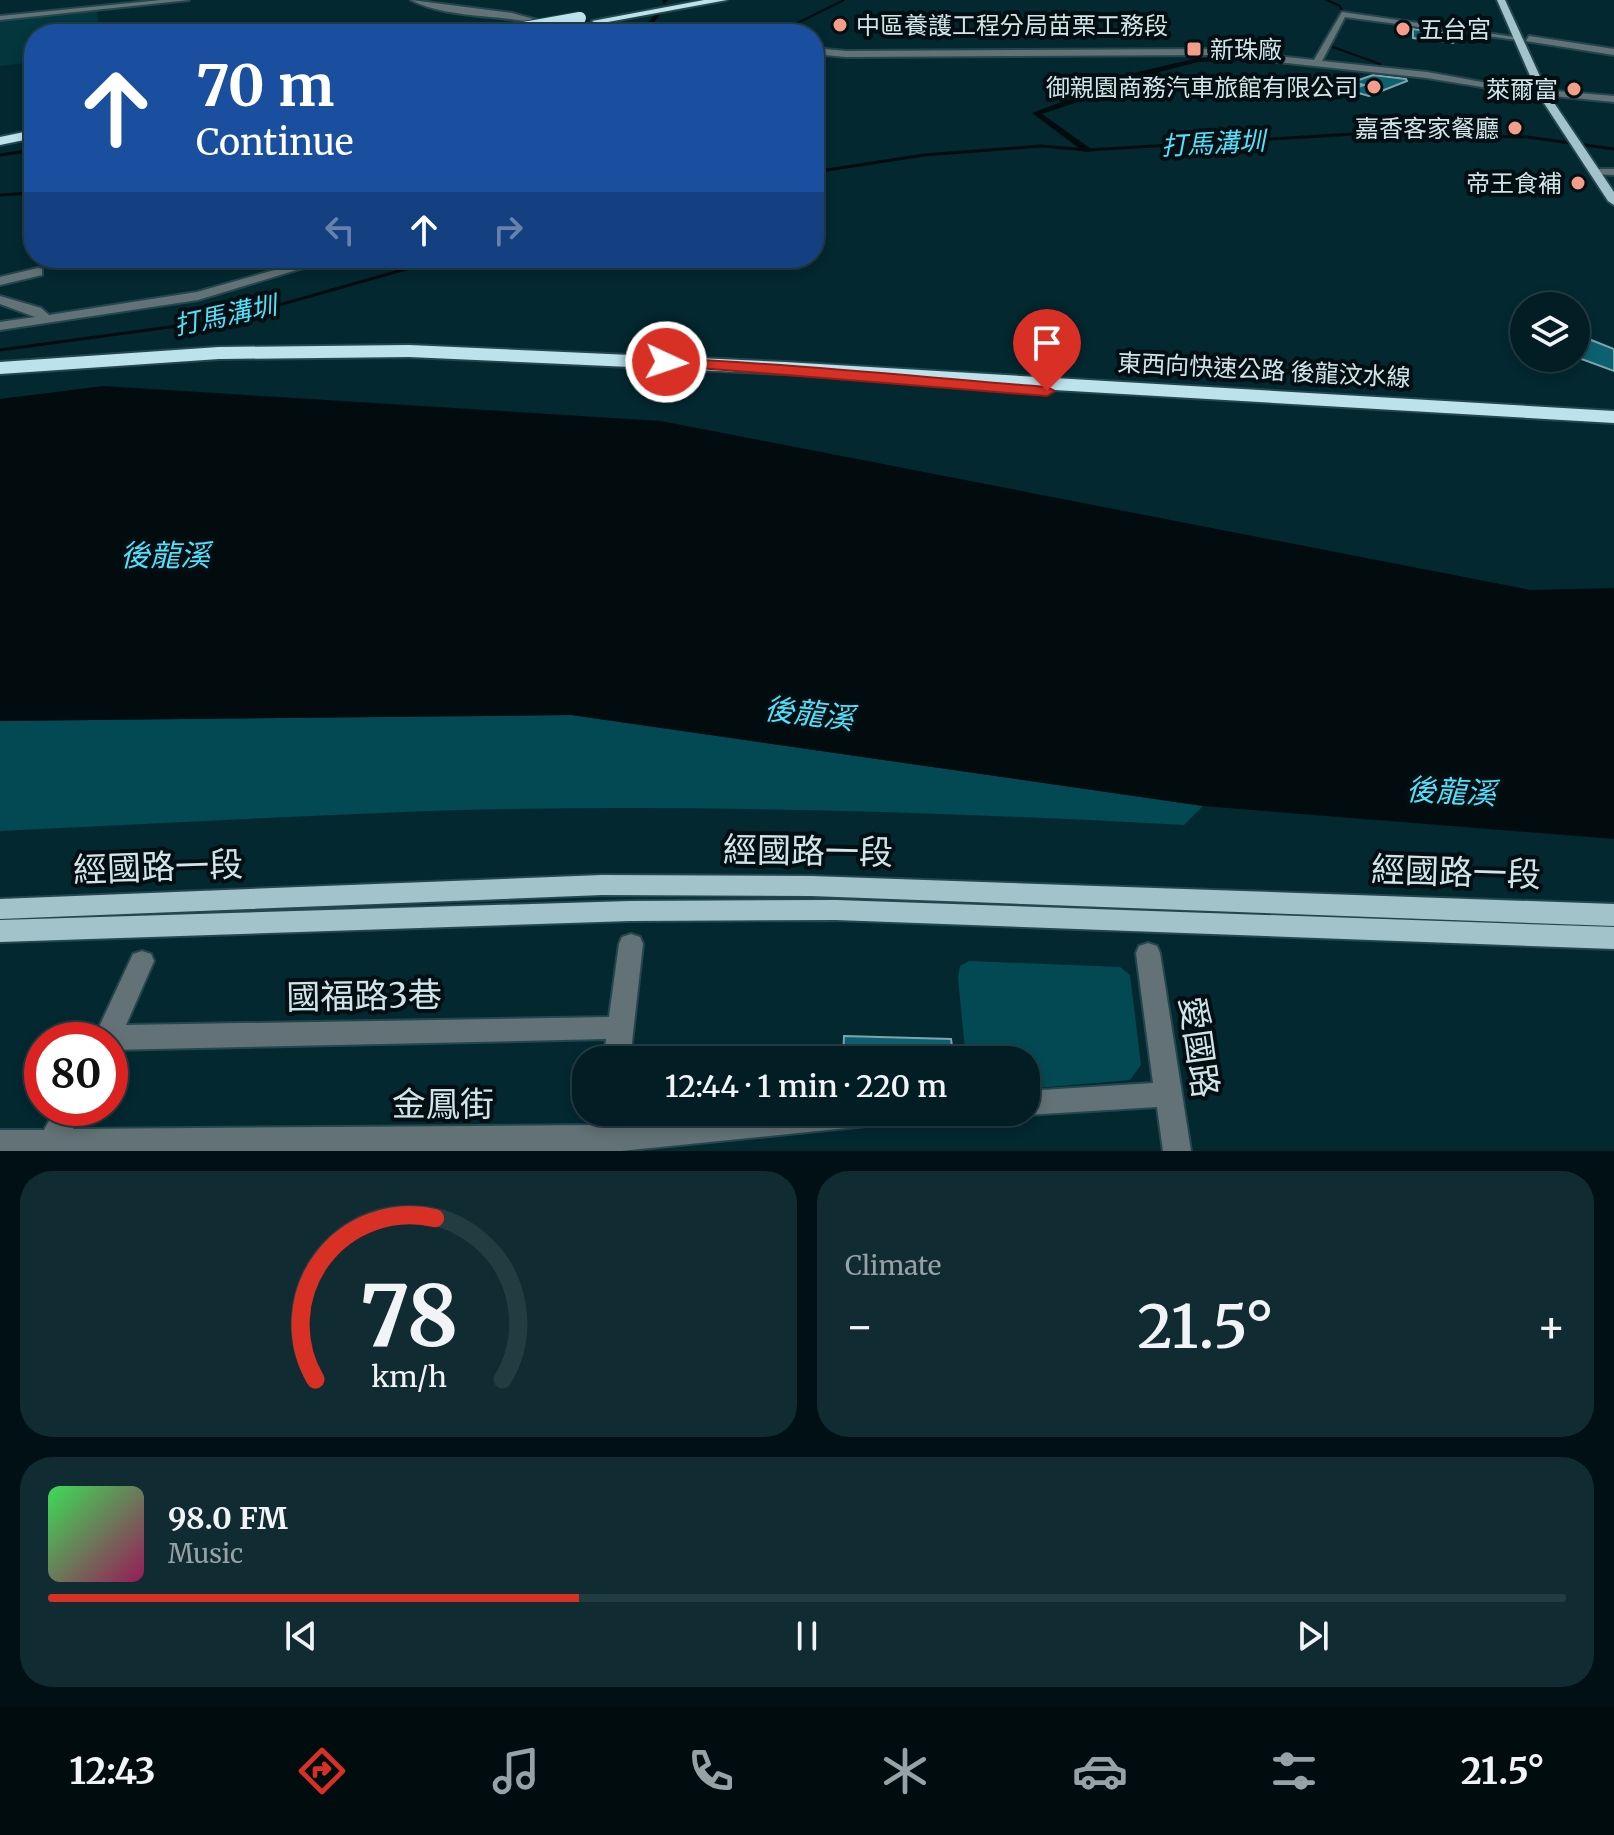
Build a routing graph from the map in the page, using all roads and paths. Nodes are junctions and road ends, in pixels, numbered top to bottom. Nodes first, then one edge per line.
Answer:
1 (185, 0) edge
2 (415, 0) edge
3 (691, 0) edge
4 (722, 0) edge
5 (1501, 0) edge
6 (1510, 0) edge
7 (0, 18) edge
8 (535, 24) edge
9 (554, 24) edge
10 (570, 24) edge
11 (1517, 38) junction
12 (1529, 39) junction
13 (824, 52) edge
14 (1614, 52) edge
15 (1318, 62) junction
16 (1543, 94) junction
17 (1556, 94) junction
18 (1614, 99) edge
19 (24, 129) edge
20 (0, 134) edge
21 (24, 136) edge
22 (0, 141) edge
23 (1586, 143) junction
24 (1608, 171) edge
25 (1614, 201) edge
26 (295, 268) edge
27 (38, 272) dead end
28 (0, 281) edge
29 (0, 300) edge
30 (45, 318) junction
31 (0, 326) edge
32 (0, 361) edge
33 (825, 362) junction
34 (0, 368) edge
35 (785, 368) junction
36 (1614, 401) edge
37 (1614, 409) edge
38 (1614, 417) edge
39 (1614, 428) edge
40 (0, 909) edge
41 (1614, 915) edge
42 (0, 931) edge
43 (1614, 938) edge
44 (631, 944) dead end
45 (1148, 953) dead end
46 (142, 961) dead end
47 (115, 1022) edge
48 (621, 1028) junction
49 (128, 1039) edge
50 (619, 1046) edge
51 (1169, 1094) junction
52 (1040, 1102) edge
53 (61, 1126) edge
54 (741, 1126) edge
55 (609, 1134) edge
56 (0, 1143) edge
57 (428, 1146) edge
58 (50, 1147) edge
59 (1177, 1151) edge

1 - 7 street
2 - 8 street
3 - 9 highway, bridge
4 - 10 highway
5 - 11 main road
6 - 12 main road
11 - 15 street
11 - 16 main road
12 - 14 street
12 - 17 main road
13 - 15 street
15 - 16 street
16 - 17 main road
16 - 23 main road
17 - 18 street
17 - 23 main road
19 - 20 highway
21 - 22 highway
23 - 24 main road
24 - 25 main road
26 - 30 street
27 - 28 street
29 - 30 street
30 - 31 street
32 - 33 highway, 東西向快速公路 後龍汶水線
33 - 36 highway
33 - 37 highway, 東西向快速公路 後龍汶水線
34 - 35 highway, 東西向快速公路 後龍汶水線
35 - 38 highway, 東西向快速公路 後龍汶水線
35 - 39 highway
40 - 41 main road, 經國路一段
42 - 43 main road, 經國路一段
44 - 48 street
45 - 51 street, 愛國路
46 - 47 street
48 - 49 street, 國福路3巷
48 - 50 street
51 - 52 street
51 - 59 street, 愛國路
53 - 58 street
54 - 55 street, 金鳳街
55 - 57 street, 金鳳街
56 - 58 street, 金鳳街
57 - 58 street, 金鳳街

